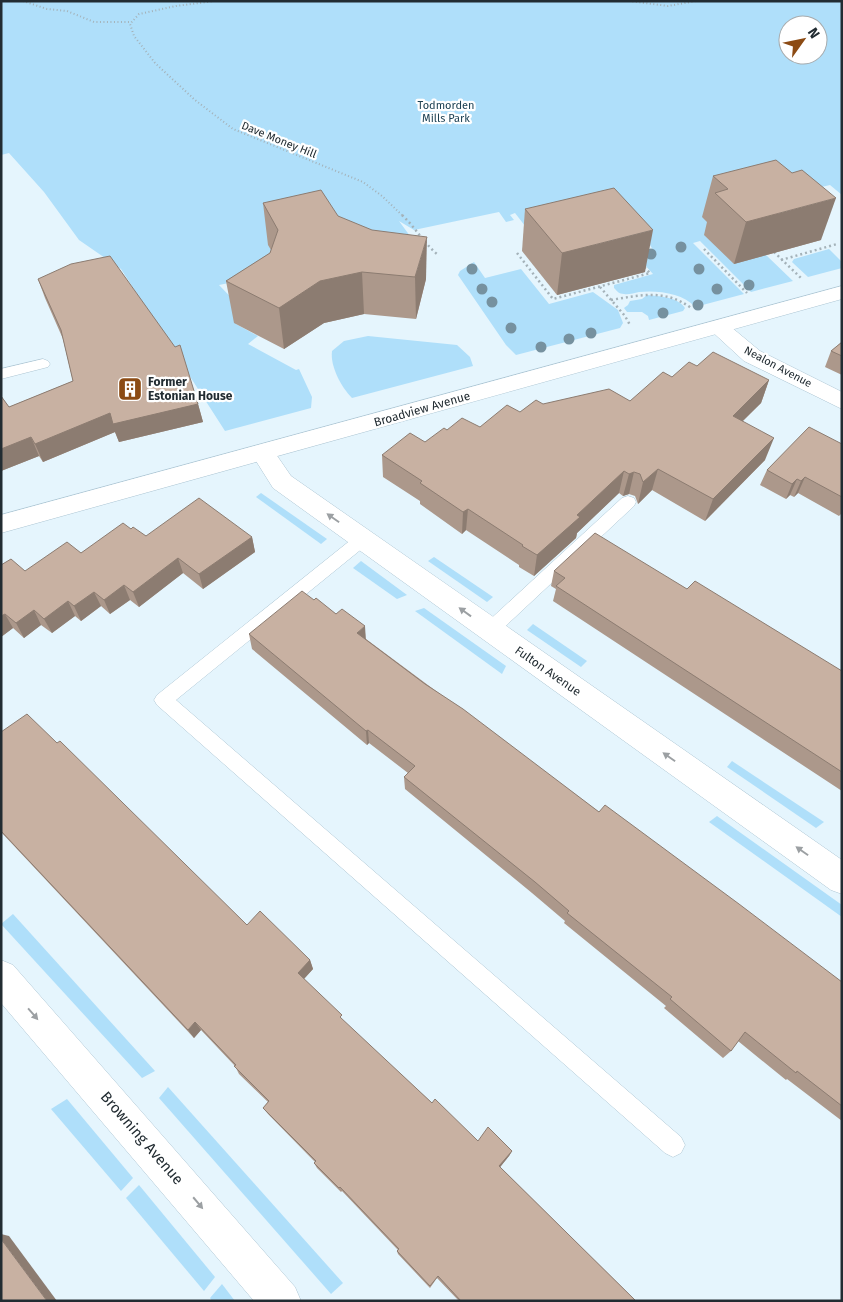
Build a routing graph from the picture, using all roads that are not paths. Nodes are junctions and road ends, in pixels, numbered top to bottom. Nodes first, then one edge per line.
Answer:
1 (842, 292) edge
2 (718, 327) junction
3 (43, 364) dead end
4 (1, 374) edge
5 (842, 401) edge
6 (263, 453) junction
7 (628, 502) dead end
8 (1, 524) edge
9 (363, 539) junction
10 (490, 630) junction
11 (842, 879) edge
12 (1, 977) edge
13 (673, 1145) dead end
14 (281, 1301) edge

1 - 2 street, Broadview Avenue
2 - 5 street, Nealon Avenue
2 - 6 street, Broadview Avenue
3 - 4 lane
6 - 8 street, Broadview Avenue
9 -> 6 street, Fulton Avenue
7 - 10 lane
10 -> 9 street, Fulton Avenue
9 - 13 lane
11 -> 10 street, Fulton Avenue
12 -> 14 street, Browning Avenue

